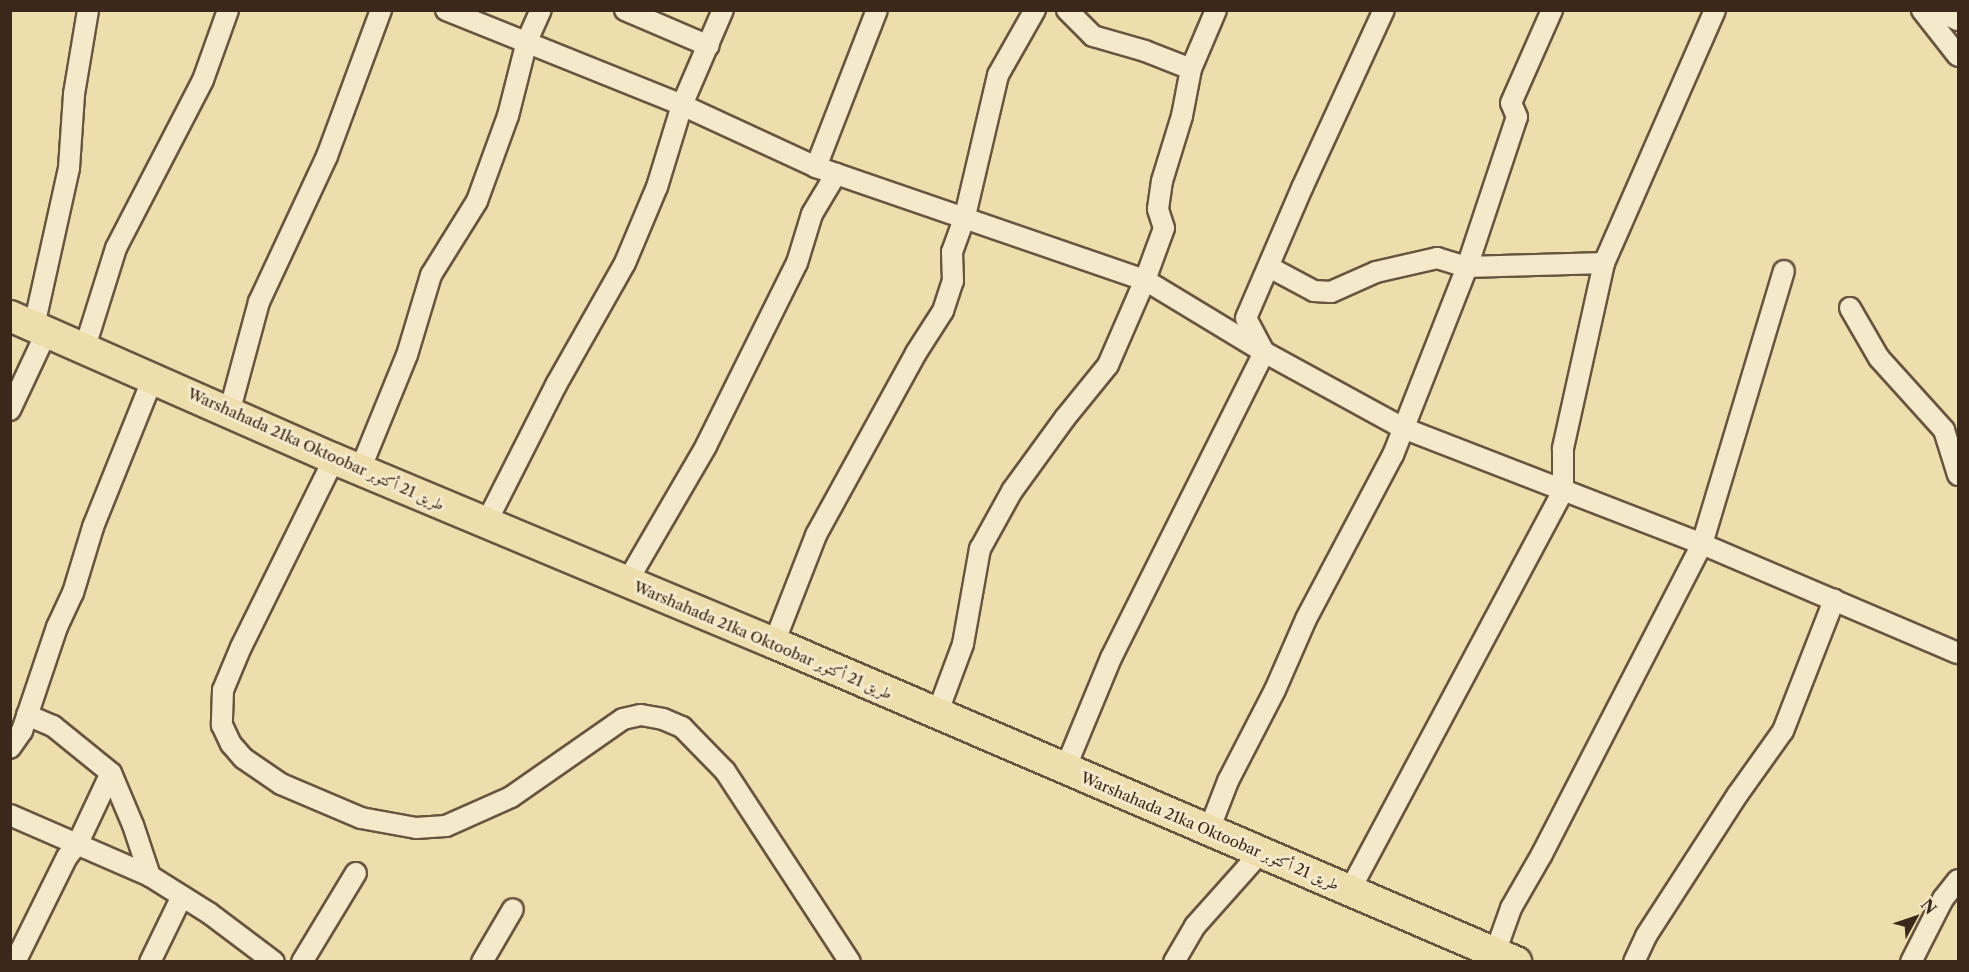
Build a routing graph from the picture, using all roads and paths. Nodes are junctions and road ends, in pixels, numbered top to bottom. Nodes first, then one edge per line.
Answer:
1 (88, 10) edge
2 (228, 10) edge
3 (381, 10) edge
4 (446, 10) edge
5 (541, 10) edge
6 (624, 10) edge
7 (723, 10) edge
8 (877, 10) edge
9 (1035, 10) edge
10 (1066, 10) edge
11 (1216, 10) edge
12 (1384, 10) edge
13 (1552, 10) edge
14 (1714, 10) edge
15 (1922, 10) edge
16 (1938, 10) edge
17 (1959, 20) edge
18 (527, 40) junction
19 (709, 46) junction
20 (1959, 56) edge
21 (1191, 69) junction
22 (682, 105) junction
23 (816, 167) junction
24 (836, 174) junction
25 (965, 216) junction
26 (1604, 263) junction
27 (1269, 267) junction
28 (1467, 267) junction
29 (1784, 271) dead end
30 (1145, 280) junction
31 (1850, 308) dead end
32 (31, 324) edge
33 (85, 347) junction
34 (1264, 352) junction
35 (153, 378) junction
36 (10, 410) edge
37 (230, 413) junction
38 (1403, 428) junction
39 (347, 464) junction
40 (1959, 476) edge
41 (1563, 491) junction
42 (486, 523) junction
43 (1702, 544) junction
44 (627, 582) junction
45 (1834, 600) junction
46 (774, 643) junction
47 (1959, 653) edge
48 (937, 714) junction
49 (27, 715) junction
50 (10, 748) edge
51 (1065, 769) junction
52 (111, 773) junction
53 (10, 816) edge
54 (1209, 830) junction
55 (78, 843) junction
56 (1261, 852) junction
57 (356, 873) dead end
58 (150, 876) junction
59 (1959, 880) edge
60 (1350, 891) junction
61 (182, 896) junction
62 (513, 909) dead end
63 (1506, 957) edge
64 (15, 962) edge
65 (150, 962) edge
66 (274, 962) edge
67 (302, 962) edge
68 (482, 962) edge
69 (850, 962) edge
70 (1174, 962) edge
71 (1634, 962) edge
72 (1911, 962) edge

1 - 32 street
2 - 33 street
3 - 37 street
4 - 18 street
5 - 18 street
6 - 19 street
7 - 19 street
8 - 23 street
9 - 25 street
10 - 21 street
11 - 21 street
12 - 27 street
13 - 28 street
14 - 26 street
15 - 20 street
16 - 17 street
18 - 22 street
18 - 39 street
19 - 22 street
21 - 30 street
22 - 23 street
22 - 42 street
23 - 24 street
24 - 25 street
24 - 44 street
25 - 30 street
25 - 46 street
26 - 28 street
26 - 41 street
27 - 28 street
27 - 34 street
28 - 38 street
29 - 43 street
30 - 34 street
30 - 48 street
31 - 40 street
32 - 33 main road, Warshahada 21ka Oktoobar طريق 21 أكتوبر
32 - 36 street
33 - 35 main road, Warshahada 21ka Oktoobar طريق 21 أكتوبر
34 - 38 street
34 - 51 street
35 - 37 main road, Warshahada 21ka Oktoobar طريق 21 أكتوبر
35 - 49 street
37 - 39 main road, Warshahada 21ka Oktoobar طريق 21 أكتوبر
38 - 41 street
38 - 54 street
39 - 42 main road, Warshahada 21ka Oktoobar طريق 21 أكتوبر
39 - 69 street
41 - 43 street
41 - 60 street
42 - 44 main road, Warshahada 21ka Oktoobar طريق 21 أكتوبر
43 - 45 street
43 - 63 street
44 - 46 main road, Warshahada 21ka Oktoobar طريق 21 أكتوبر
45 - 47 street
45 - 71 street
46 - 48 main road, Warshahada 21ka Oktoobar طريق 21 أكتوبر
48 - 51 main road, Warshahada 21ka Oktoobar طريق 21 أكتوبر
49 - 50 street
49 - 52 street
51 - 54 main road, Warshahada 21ka Oktoobar طريق 21 أكتوبر
52 - 55 street
52 - 58 street
53 - 55 street
54 - 56 main road, Warshahada 21ka Oktoobar طريق 21 أكتوبر
55 - 58 street
55 - 64 street
56 - 60 main road, Warshahada 21ka Oktoobar طريق 21 أكتوبر
56 - 70 street
57 - 67 street
58 - 61 street
59 - 72 street
60 - 63 main road, Warshahada 21ka Oktoobar طريق 21 أكتوبر
61 - 65 street
61 - 66 street
62 - 68 street

